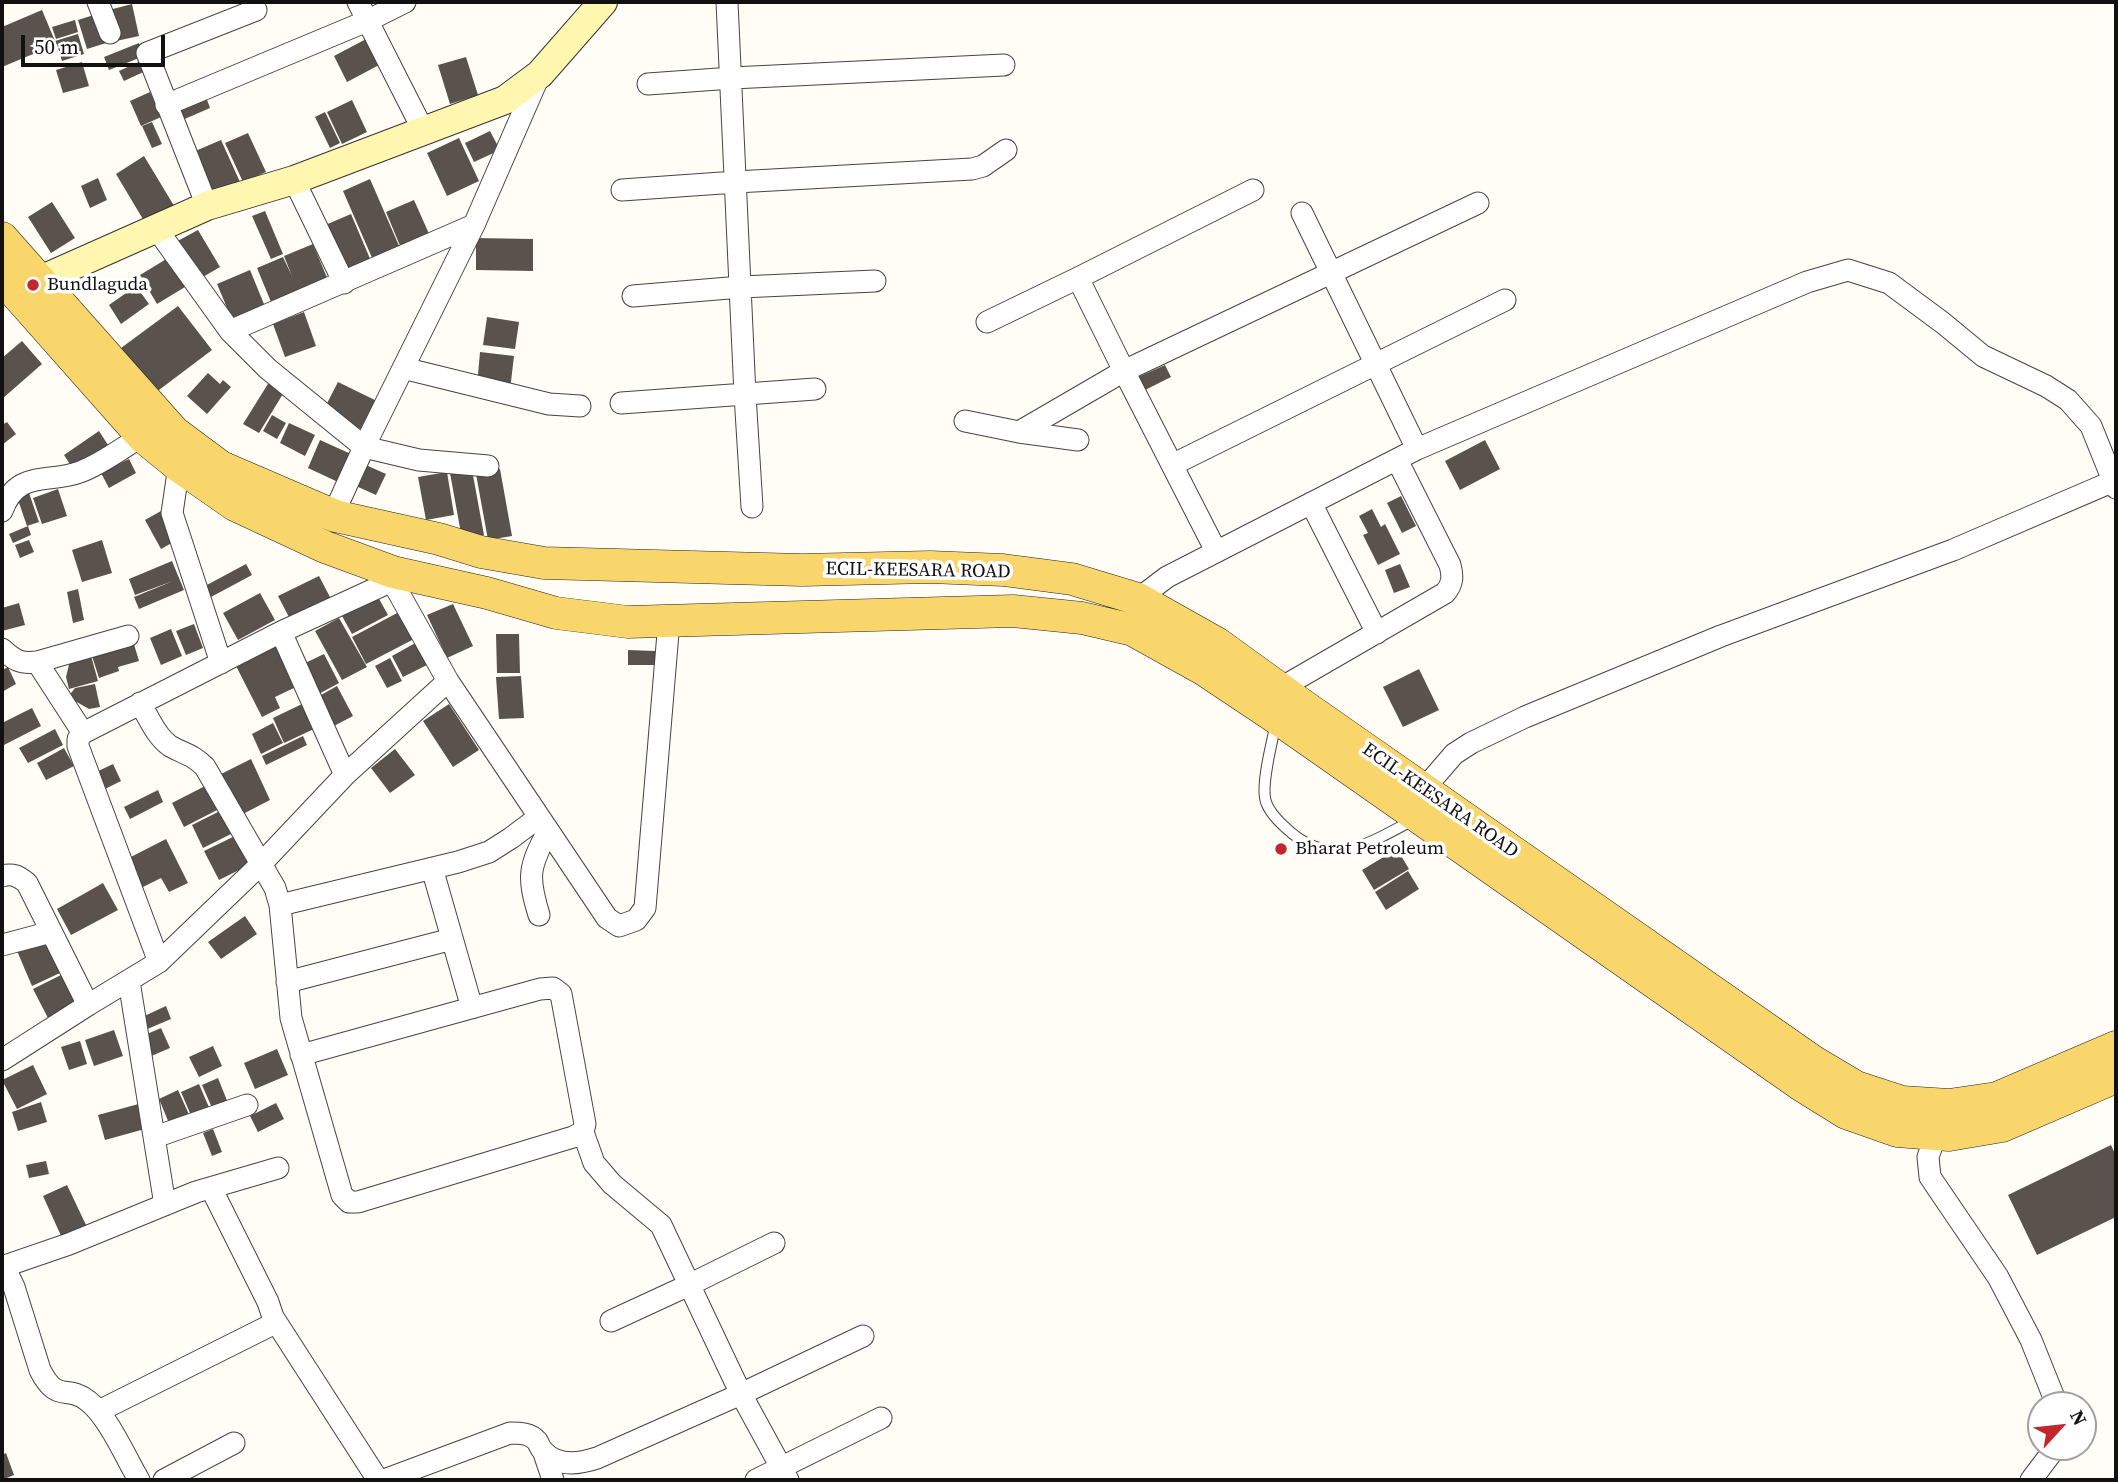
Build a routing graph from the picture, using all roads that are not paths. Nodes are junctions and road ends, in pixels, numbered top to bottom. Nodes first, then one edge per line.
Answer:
1 (98, 2) edge
2 (405, 2) edge
3 (603, 2) edge
4 (727, 2) edge
5 (256, 9) dead end
6 (363, 11) edge
7 (110, 33) dead end
8 (1004, 65) dead end
9 (540, 74) junction
10 (732, 78) junction
11 (648, 84) dead end
12 (166, 104) junction
13 (424, 132) junction
14 (1006, 150) dead end
15 (295, 180) junction
16 (736, 181) junction
17 (622, 190) dead end
18 (1253, 190) dead end
19 (1478, 203) dead end
20 (206, 206) junction
21 (1301, 213) dead end
22 (474, 225) junction
23 (156, 228) junction
24 (2, 238) edge
25 (1332, 274) junction
26 (1078, 278) junction
27 (875, 281) dead end
28 (344, 283) junction
29 (741, 287) junction
30 (15, 292) edge
31 (633, 296) dead end
32 (1506, 300) dead end
33 (987, 322) dead end
34 (230, 331) junction
35 (1376, 364) junction
36 (403, 368) junction
37 (1124, 371) junction
38 (815, 389) dead end
39 (745, 395) junction
40 (621, 403) dead end
41 (580, 405) dead end
42 (965, 421) dead end
43 (1019, 432) junction
44 (142, 436) junction
45 (1078, 440) dead end
46 (364, 447) junction
47 (1417, 449) junction
48 (1396, 460) junction
49 (1172, 465) junction
50 (179, 466) junction
51 (488, 466) dead end
52 (2115, 483) edge
53 (1311, 503) junction
54 (752, 507) dead end
55 (2, 511) edge
56 (333, 515) junction
57 (1216, 551) junction
58 (393, 577) junction
59 (1139, 598) junction
60 (668, 621) junction
61 (281, 632) junction
62 (1377, 633) junction
63 (128, 636) dead end
64 (2, 649) edge
65 (37, 662) junction
66 (221, 663) junction
67 (448, 681) junction
68 (141, 703) junction
69 (1278, 704) junction
70 (83, 733) junction
71 (345, 775) junction
72 (1421, 803) junction
73 (543, 824) junction
74 (260, 864) junction
75 (432, 868) junction
76 (2, 876) edge
77 (280, 905) junction
78 (538, 915) dead end
79 (51, 932) junction
80 (452, 939) junction
81 (2, 945) edge
82 (159, 962) junction
83 (129, 981) junction
84 (288, 982) junction
85 (88, 1005) junction
86 (472, 1008) junction
87 (2116, 1046) edge
88 (301, 1055) junction
89 (2, 1060) edge
90 (2116, 1077) edge
91 (247, 1105) dead end
92 (583, 1132) junction
93 (1936, 1134) junction
94 (155, 1136) junction
95 (278, 1168) dead end
96 (211, 1188) junction
97 (165, 1205) junction
98 (774, 1242) dead end
99 (3, 1267) edge
100 (689, 1286) junction
101 (273, 1317) junction
102 (611, 1321) dead end
103 (863, 1336) dead end
104 (2051, 1391) edge
105 (741, 1394) junction
106 (99, 1411) junction
107 (881, 1418) dead end
108 (233, 1443) dead end
109 (544, 1453) junction
110 (2045, 1461) edge
111 (785, 1474) edge
112 (139, 1480) edge
113 (164, 1480) edge
114 (378, 1480) edge
115 (384, 1480) edge
116 (553, 1480) edge
117 (756, 1480) edge
118 (2031, 1480) edge

1 - 7 street
2 - 6 street
3 - 9 street
4 - 10 street
5 - 12 street
6 - 12 street
6 - 13 street
8 - 10 street
9 - 13 street
9 - 22 street
10 - 11 street
10 - 16 street
12 - 20 street
13 - 15 street
14 - 16 street
15 - 20 street
15 - 28 street
16 - 17 street
16 - 29 street
18 - 26 street
19 - 25 street
20 - 23 street
21 - 25 street
22 - 28 street
22 - 36 street
23 - 30 street
23 - 34 street
24 - 30 main road, ECIL-KEESARA ROAD
25 - 35 street
25 - 37 street
26 - 33 street
26 - 37 street
27 - 29 street
28 - 34 street
29 - 31 street
29 - 39 street
30 - 44 main road, ECIL-KEESARA ROAD
30 - 56 main road, ECIL-KEESARA ROAD
32 - 35 street
34 - 46 street
35 - 47 street
35 - 49 street
36 - 41 street
36 - 46 street
37 - 43 street
37 - 49 street
38 - 39 street
39 - 40 street
39 - 54 street
42 - 43 street
43 - 45 street
44 - 50 main road, ECIL-KEESARA ROAD
44 - 55 street
46 - 51 street
46 - 56 street
47 - 48 street
47 - 52 street
48 - 53 street
48 - 62 street
49 - 57 street
50 - 58 main road, ECIL-KEESARA ROAD
50 - 66 street
52 - 72 street
53 - 57 street
53 - 62 street
56 - 59 main road, ECIL-KEESARA ROAD
57 - 59 street
58 - 60 main road, ECIL-KEESARA ROAD
58 - 61 street
58 - 67 street
59 - 69 main road, ECIL-KEESARA ROAD
60 - 69 main road, ECIL-KEESARA ROAD
60 - 73 street
61 - 66 street
61 - 71 street
62 - 69 street
63 - 65 street
64 - 65 street
65 - 70 street
66 - 68 street
67 - 71 street
67 - 73 street
68 - 70 street
68 - 74 street
69 - 72 main road, ECIL-KEESARA ROAD
69 - 72 lane
70 - 82 street
71 - 74 street
72 - 87 main road, ECIL-KEESARA ROAD
72 - 93 main road, ECIL-KEESARA ROAD
73 - 75 street
73 - 78 street
74 - 77 street
74 - 82 street
75 - 77 street
75 - 80 street
76 - 79 street
77 - 84 street
79 - 81 street
79 - 85 street
80 - 84 street
80 - 86 street
82 - 83 street
83 - 85 street
83 - 94 street
84 - 88 street
85 - 89 street
86 - 88 street
86 - 92 street
88 - 92 street
90 - 93 main road, ECIL-KEESARA ROAD
91 - 94 street
92 - 100 street
93 - 104 street
94 - 97 street
95 - 96 street
96 - 97 street
96 - 101 street
97 - 99 street
98 - 100 street
99 - 106 street
100 - 102 street
100 - 105 street
101 - 106 street
101 - 114 street
103 - 105 street
105 - 109 street
105 - 111 street
106 - 112 street
107 - 111 street
108 - 113 street
109 - 115 street
109 - 116 street
110 - 118 street
111 - 117 street

